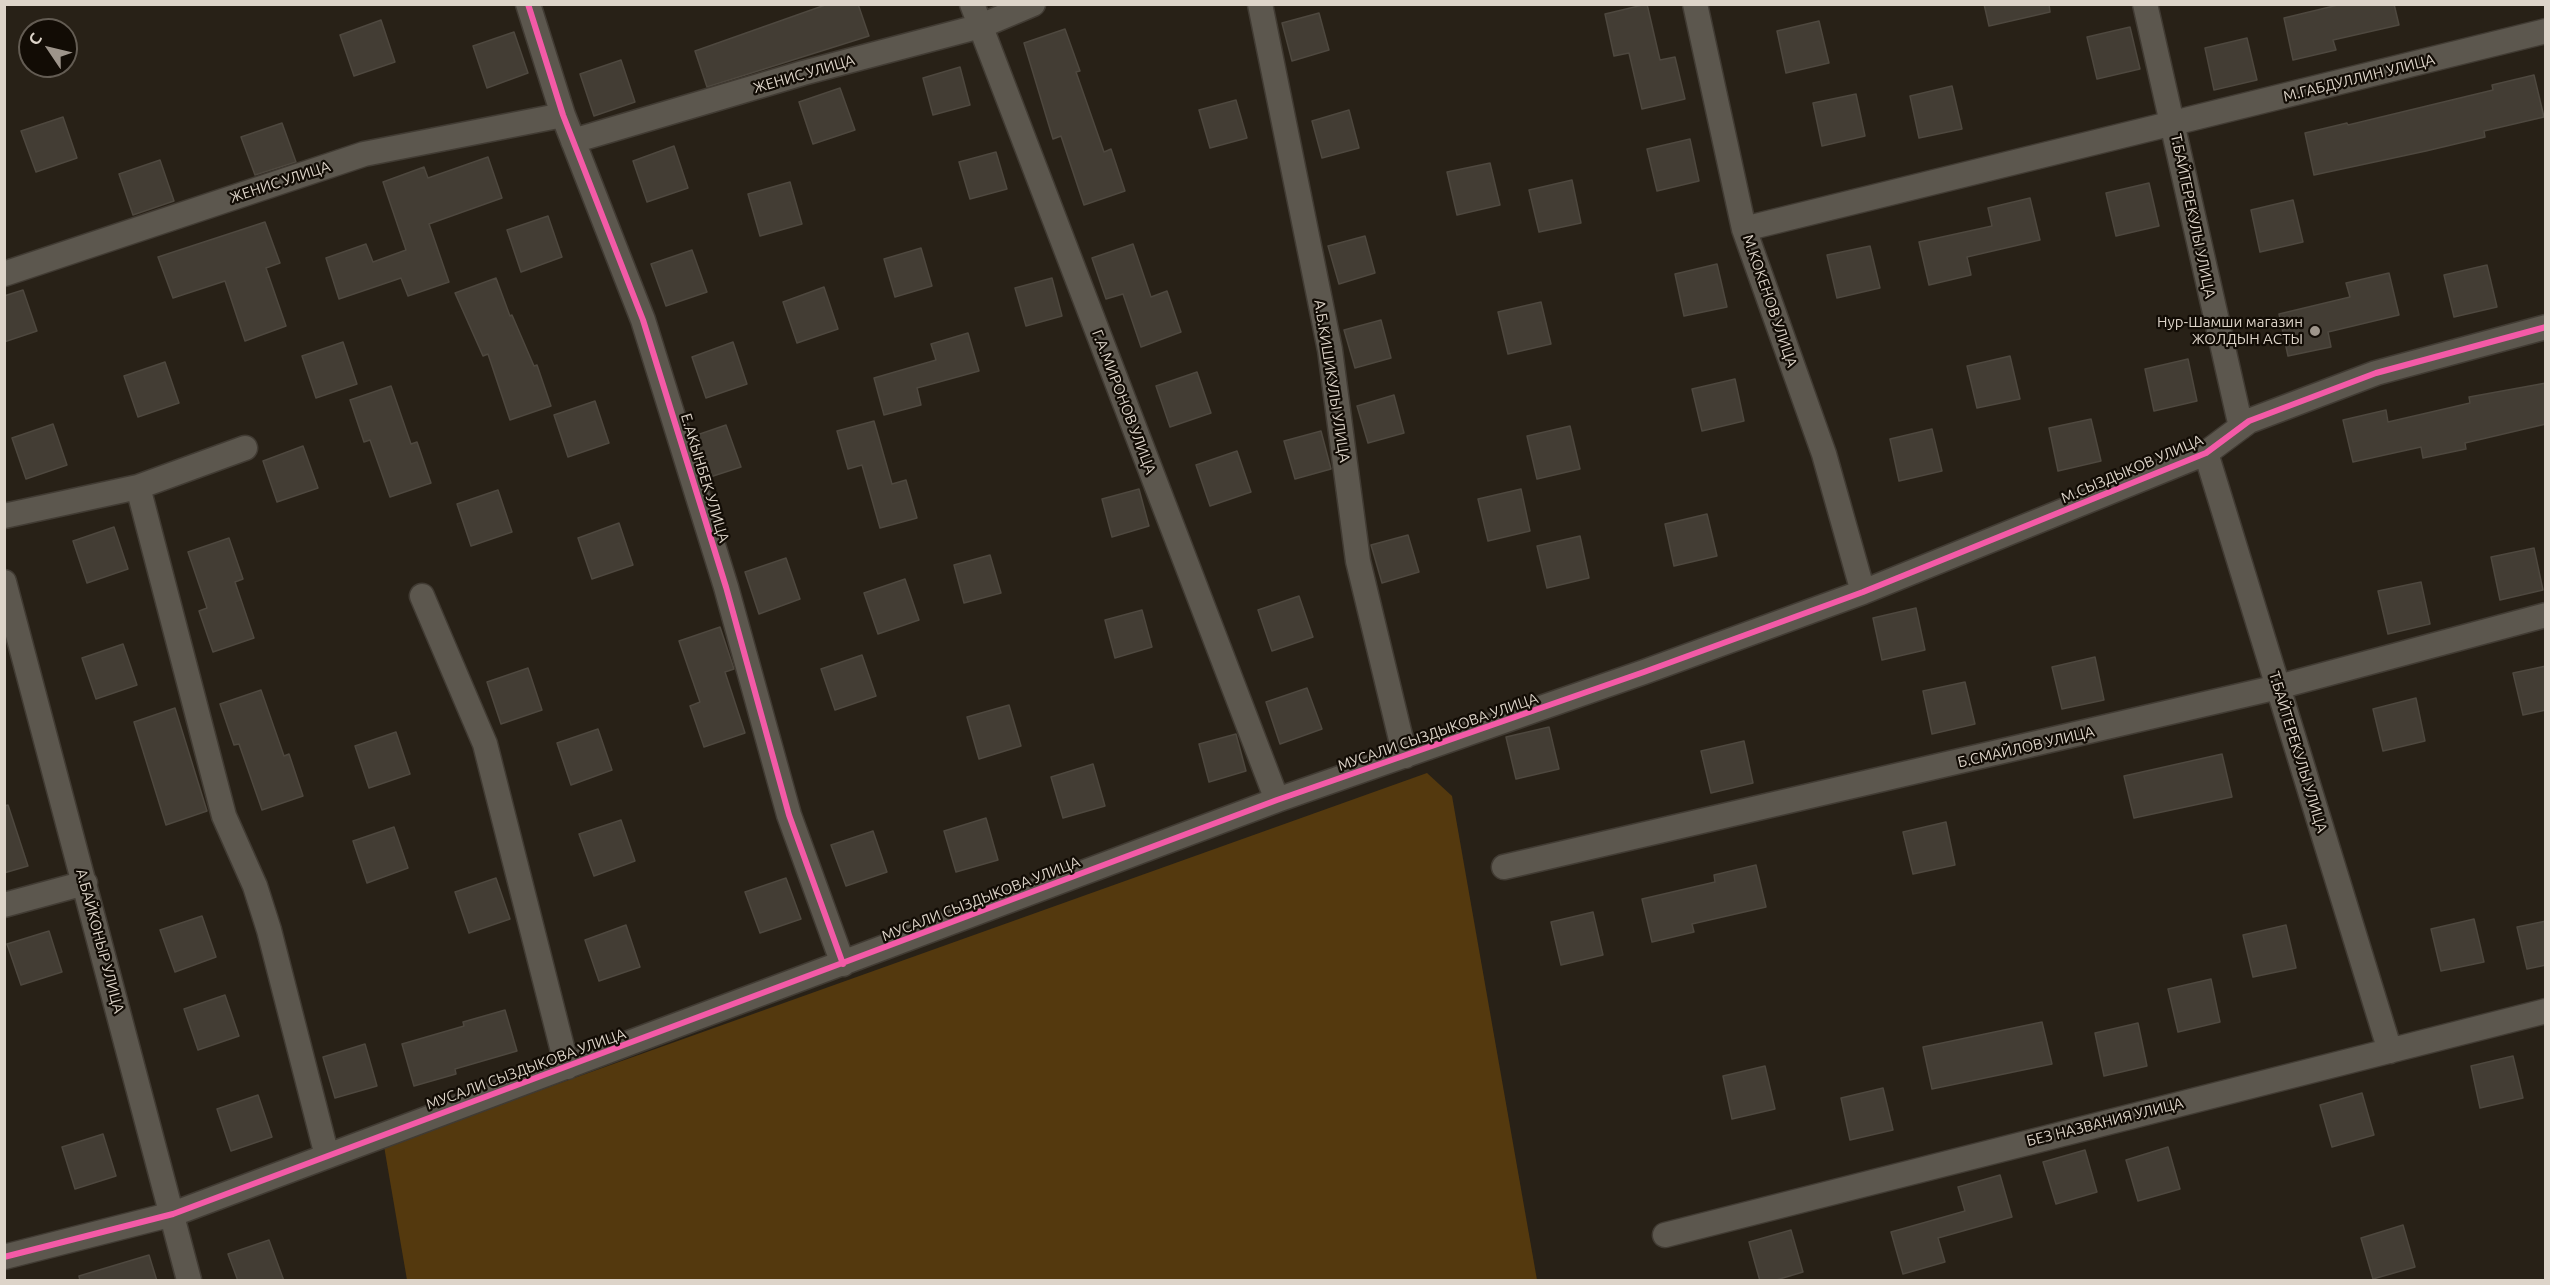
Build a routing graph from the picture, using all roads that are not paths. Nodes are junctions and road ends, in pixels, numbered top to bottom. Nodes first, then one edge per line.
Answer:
1 (528, 4) edge
2 (1033, 4) edge
3 (1260, 4) edge
4 (1695, 4) edge
5 (2145, 4) edge
6 (976, 15) edge
7 (2546, 31) edge
8 (563, 115) junction
9 (2173, 124) junction
10 (573, 141) junction
11 (1744, 229) junction
12 (4, 274) edge
13 (2546, 327) edge
14 (2241, 427) junction
15 (245, 448) dead end
16 (2206, 453) junction
17 (138, 487) junction
18 (4, 516) edge
19 (1863, 592) junction
20 (6, 596) edge
21 (422, 596) dead end
22 (2546, 615) edge
23 (2278, 687) junction
24 (1405, 756) junction
25 (1277, 801) junction
26 (1504, 867) dead end
27 (85, 883) junction
28 (4, 905) edge
29 (843, 964) junction
30 (2546, 1011) edge
31 (2390, 1051) junction
32 (567, 1067) junction
33 (327, 1156) junction
34 (173, 1214) junction
35 (1665, 1235) dead end
36 (4, 1257) edge
37 (189, 1281) edge

1 - 8 street, Е.АКЫНБЕК УЛИЦА
2 - 6 street, ЖЕНИС УЛИЦА
3 - 24 street, А.Б.КИШИКУЛЫ УЛИЦА
4 - 11 street, М.КОКЕНОВ УЛИЦА
5 - 9 street, Т.БАЙТЕРЕКУЛЫ УЛИЦА
6 - 10 street, ЖЕНИС УЛИЦА
6 - 25 street, Г.А.МИРОНОВ УЛИЦА
7 - 9 street, М.ГАБДУЛЛИН УЛИЦА
8 - 10 street, Е.АКЫНБЕК УЛИЦА
8 - 12 street, ЖЕНИС УЛИЦА
9 - 11 street, М.ГАБДУЛЛИН УЛИЦА
9 - 14 street, Т.БАЙТЕРЕКУЛЫ УЛИЦА
10 - 29 street, Е.АКЫНБЕК УЛИЦА
11 - 19 street, М.КОКЕНОВ УЛИЦА
13 - 14 street, М.СЫЗДЫКОВ УЛИЦА
14 - 16 street, М.СЫЗДЫКОВ УЛИЦА
15 - 17 street
16 - 19 street, М.СЫЗДЫКОВ УЛИЦА
16 - 23 street, Т.БАЙТЕРЕКУЛЫ УЛИЦА
17 - 18 street
17 - 33 street
19 - 24 street, МУСАЛИ СЫЗДЫКОВА УЛИЦА
20 - 27 street, А.БАЙКОНЫР УЛИЦА
21 - 32 street
22 - 23 street, Б.СМАЙЛОВ УЛИЦА
23 - 26 street, Б.СМАЙЛОВ УЛИЦА
23 - 31 street, Т.БАЙТЕРЕКУЛЫ УЛИЦА
24 - 25 street, МУСАЛИ СЫЗДЫКОВА УЛИЦА
25 - 29 street, МУСАЛИ СЫЗДЫКОВА УЛИЦА
27 - 28 street
27 - 34 street, А.БАЙКОНЫР УЛИЦА
29 - 32 street, МУСАЛИ СЫЗДЫКОВА УЛИЦА
30 - 31 street, БЕЗ НАЗВАНИЯ УЛИЦА
31 - 35 street, БЕЗ НАЗВАНИЯ УЛИЦА
32 - 33 street, МУСАЛИ СЫЗДЫКОВА УЛИЦА
33 - 34 street, МУСАЛИ СЫЗДЫКОВА УЛИЦА
34 - 36 street, МУСАЛИ СЫЗДЫКОВА УЛИЦА
34 - 37 street, А.БАЙКОНЫР УЛИЦА

